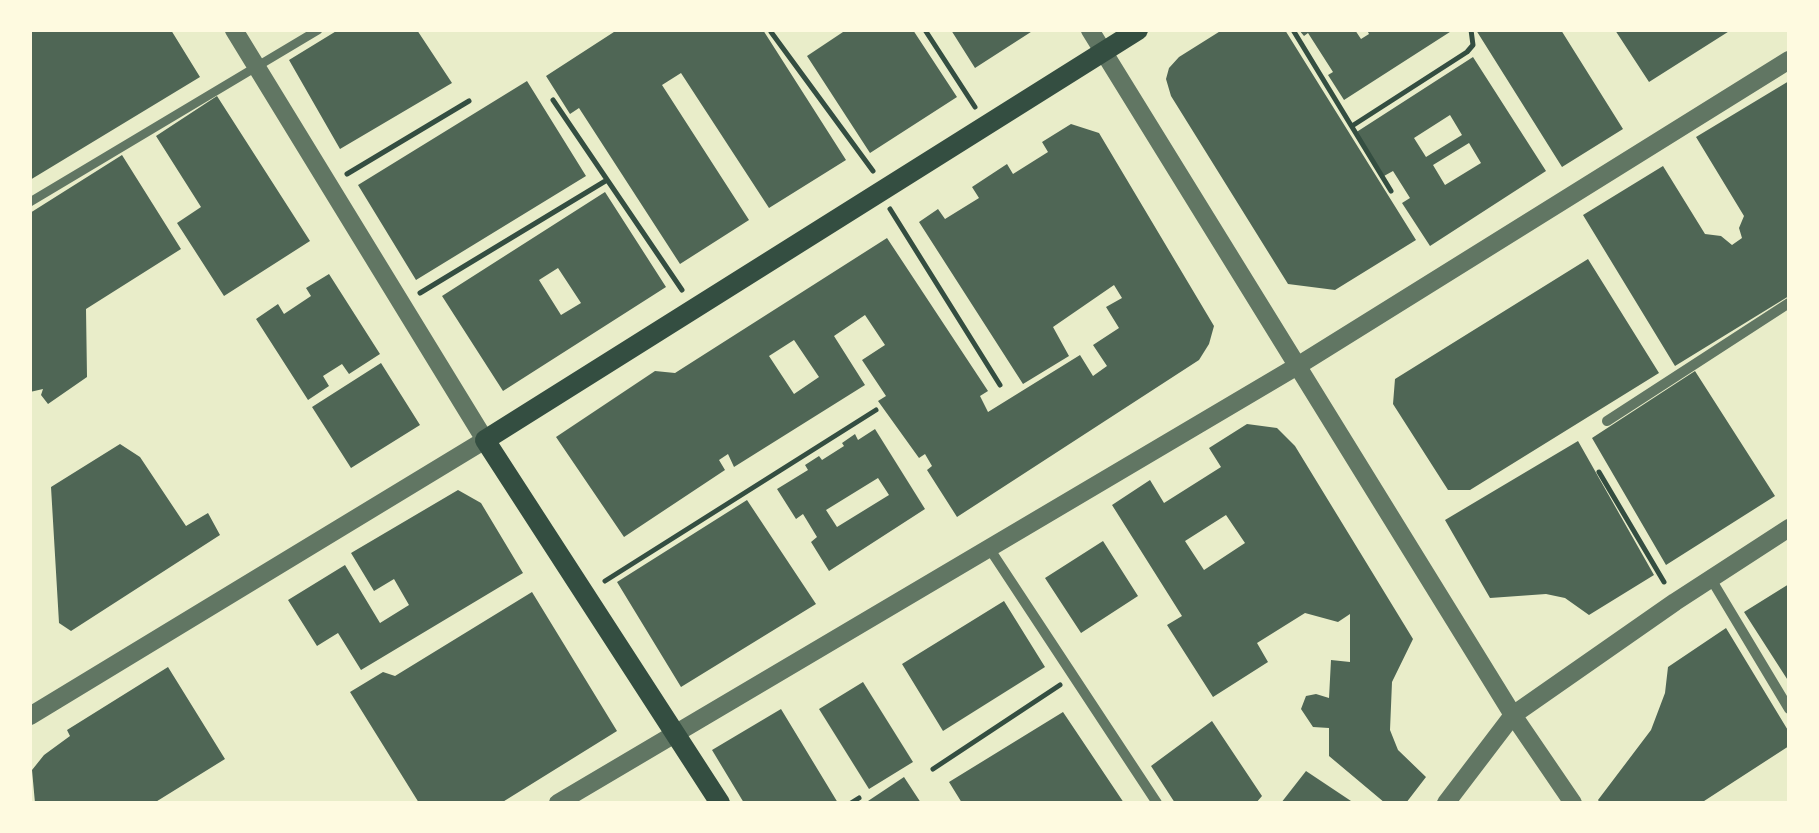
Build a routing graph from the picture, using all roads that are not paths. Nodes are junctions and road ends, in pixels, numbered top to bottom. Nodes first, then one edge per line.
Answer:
1 (234, 30) edge
2 (318, 30) edge
3 (1090, 30) edge
4 (1138, 30) edge
5 (1104, 52) junction
6 (1789, 60) edge
7 (256, 67) junction
8 (30, 202) edge
9 (1789, 303) edge
10 (1299, 366) junction
11 (1607, 420) dead end
12 (485, 440) junction
13 (1789, 528) edge
14 (989, 548) junction
15 (1711, 578) junction
16 (1789, 710) edge
17 (1514, 715) junction
18 (30, 716) edge
19 (676, 733) junction
20 (558, 803) edge
21 (720, 803) edge
22 (1157, 803) edge
23 (1446, 803) edge
24 (1573, 803) edge

1 - 7 street
2 - 7 street
3 - 5 street
4 - 5 main road
5 - 10 street
5 - 12 main road
6 - 10 street
7 - 8 street
7 - 12 street
9 - 11 street
10 - 14 street
10 - 17 street
12 - 18 street
12 - 19 main road
13 - 15 street
14 - 19 street
14 - 22 street
15 - 16 street
15 - 17 street
17 - 23 street
17 - 24 street
19 - 20 street
19 - 21 main road

